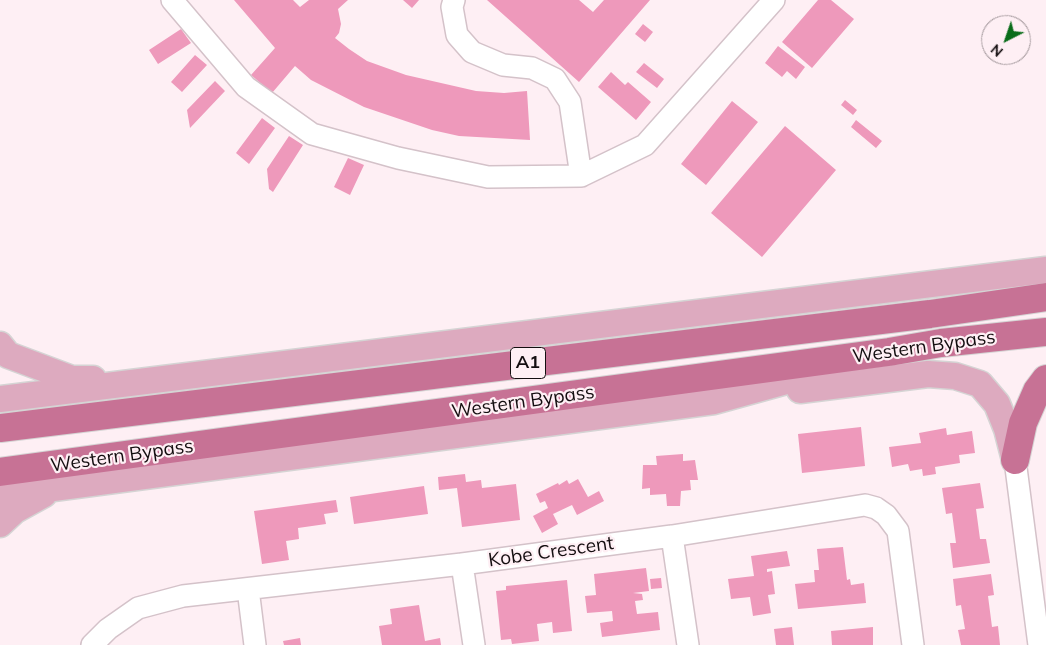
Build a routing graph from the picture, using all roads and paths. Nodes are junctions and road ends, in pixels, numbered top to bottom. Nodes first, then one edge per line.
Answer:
1 (172, 0) edge
2 (454, 0) edge
3 (774, 0) edge
4 (581, 176) junction
5 (1046, 270) edge
6 (1046, 297) edge
7 (1046, 332) edge
8 (0, 345) edge
9 (889, 352) junction
10 (1046, 379) edge
11 (146, 381) junction
12 (0, 399) edge
13 (714, 401) junction
14 (5, 427) edge
15 (1015, 460) junction
16 (6, 471) edge
17 (55, 488) junction
18 (0, 495) edge
19 (0, 524) edge
20 (672, 536) junction
21 (462, 564) junction
22 (248, 589) junction
23 (92, 645) edge
24 (254, 645) edge
25 (474, 645) edge
26 (688, 645) edge
27 (913, 645) edge
28 (1039, 645) edge

1 - 4 street
2 - 4 street
3 - 4 street
5 - 11 main road
6 - 14 highway, Western Bypass / A1
7 - 9 highway, Western Bypass / A1
8 - 11 main road
9 - 13 main road
9 - 16 highway, Western Bypass / A1
10 - 15 highway
11 - 12 main road
13 - 15 main road
13 - 17 main road
15 - 28 street
17 - 18 main road
17 - 19 main road
20 - 21 street, Kobe Crescent
20 - 26 street
20 - 27 street, Kobe Crescent
21 - 22 street, Kobe Crescent
21 - 25 street
22 - 23 street, Kobe Crescent
22 - 24 street

